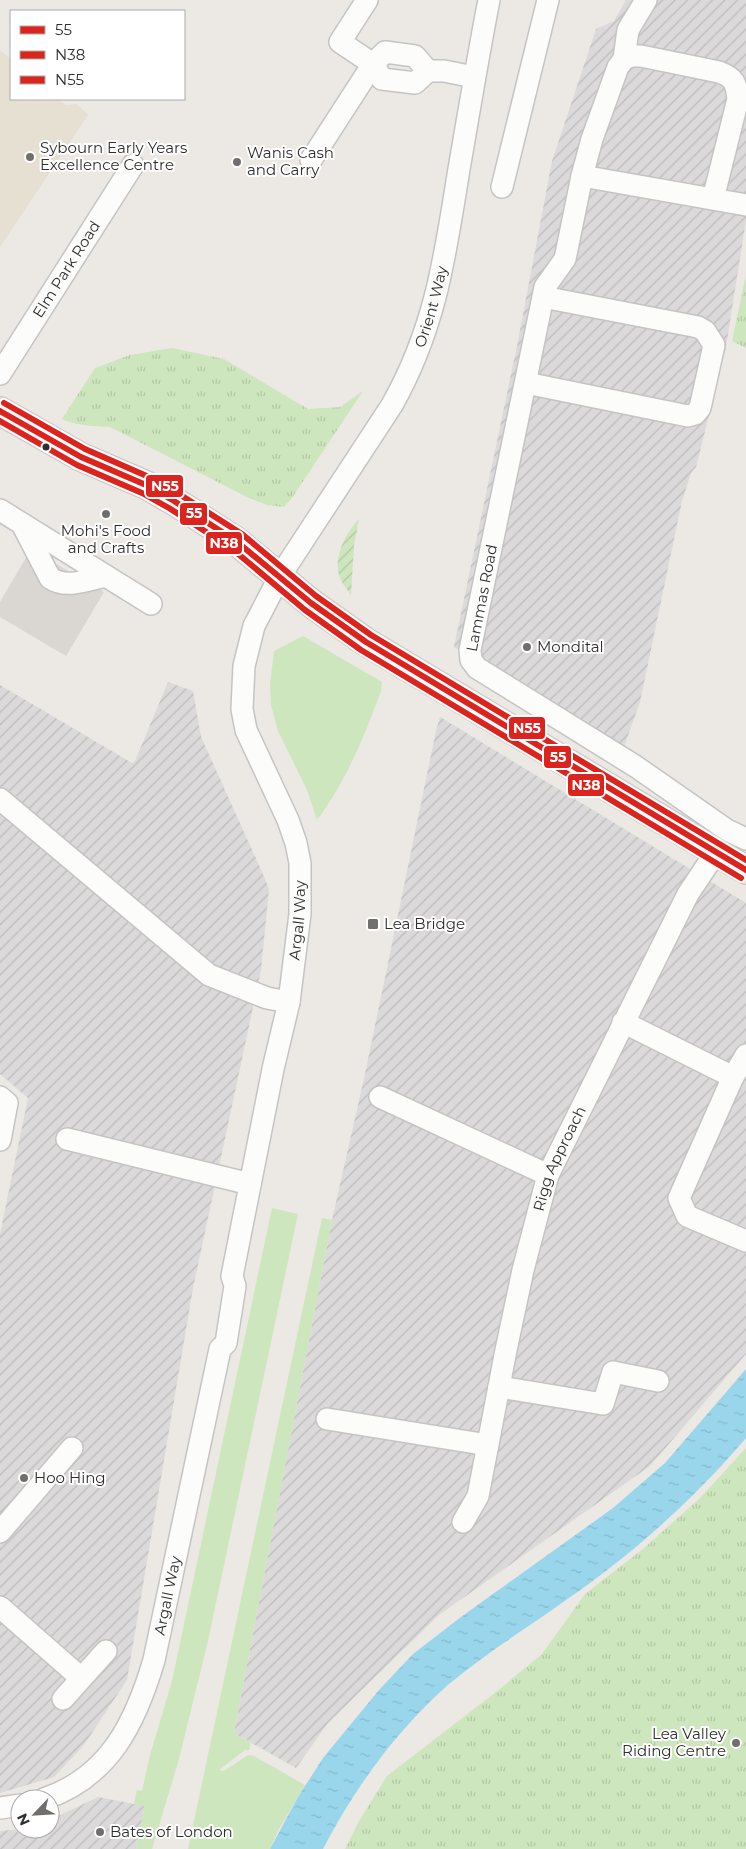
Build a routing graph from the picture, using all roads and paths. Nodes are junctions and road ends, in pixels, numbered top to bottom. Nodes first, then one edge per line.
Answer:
1 (367, 0) edge
2 (489, 0) edge
3 (548, 0) edge
4 (646, 0) edge
5 (624, 59) junction
6 (373, 64) junction
7 (474, 77) junction
8 (311, 160) dead end
9 (133, 165) dead end
10 (582, 176) junction
11 (502, 187) dead end
12 (713, 199) junction
13 (746, 205) edge
14 (543, 298) junction
15 (0, 374) edge
16 (526, 383) junction
17 (2, 415) edge
18 (0, 510) edge
19 (22, 524) junction
20 (106, 576) junction
21 (280, 576) junction
22 (151, 604) dead end
23 (0, 799) edge
24 (746, 839) edge
25 (716, 852) junction
26 (746, 870) edge
27 (289, 1002) junction
28 (623, 1022) junction
29 (746, 1055) edge
30 (733, 1077) junction
31 (380, 1097) dead end
32 (3, 1100) edge
33 (67, 1139) dead end
34 (0, 1140) edge
35 (548, 1175) junction
36 (250, 1184) junction
37 (746, 1241) edge
38 (658, 1381) dead end
39 (499, 1387) junction
40 (327, 1419) dead end
41 (488, 1445) junction
42 (72, 1448) dead end
43 (464, 1522) dead end
44 (0, 1532) edge
45 (0, 1607) edge
46 (106, 1651) dead end
47 (81, 1678) junction
48 (62, 1698) dead end
49 (60, 1791) edge

1 - 6 street
2 - 7 street, Orient Way
3 - 11 street
4 - 5 street, Lammas Road
5 - 10 street, Lammas Road
5 - 12 street
6 - 7 street
6 - 8 street
7 - 21 street, Orient Way
9 - 15 street, Elm Park Road
10 - 12 street
10 - 14 street, Lammas Road
12 - 13 street
14 - 16 street, Lammas Road
14 - 16 street
16 - 24 street, Lammas Road
17 - 21 main road
18 - 19 street
19 - 20 street
19 - 20 street
20 - 22 street
21 - 25 main road
21 - 27 street, Argall Way
23 - 27 street
25 - 26 main road
25 - 28 street, Rigg Approach
27 - 36 street, Argall Way
28 - 30 street
28 - 35 street, Rigg Approach
29 - 30 street
30 - 37 street
31 - 35 street
32 - 34 street
33 - 36 street
35 - 39 street, Rigg Approach
36 - 49 street, Argall Way
38 - 39 street
39 - 41 street, Rigg Approach
40 - 41 street
41 - 43 street, Rigg Approach
42 - 44 street
45 - 47 street
46 - 47 street
47 - 48 street

